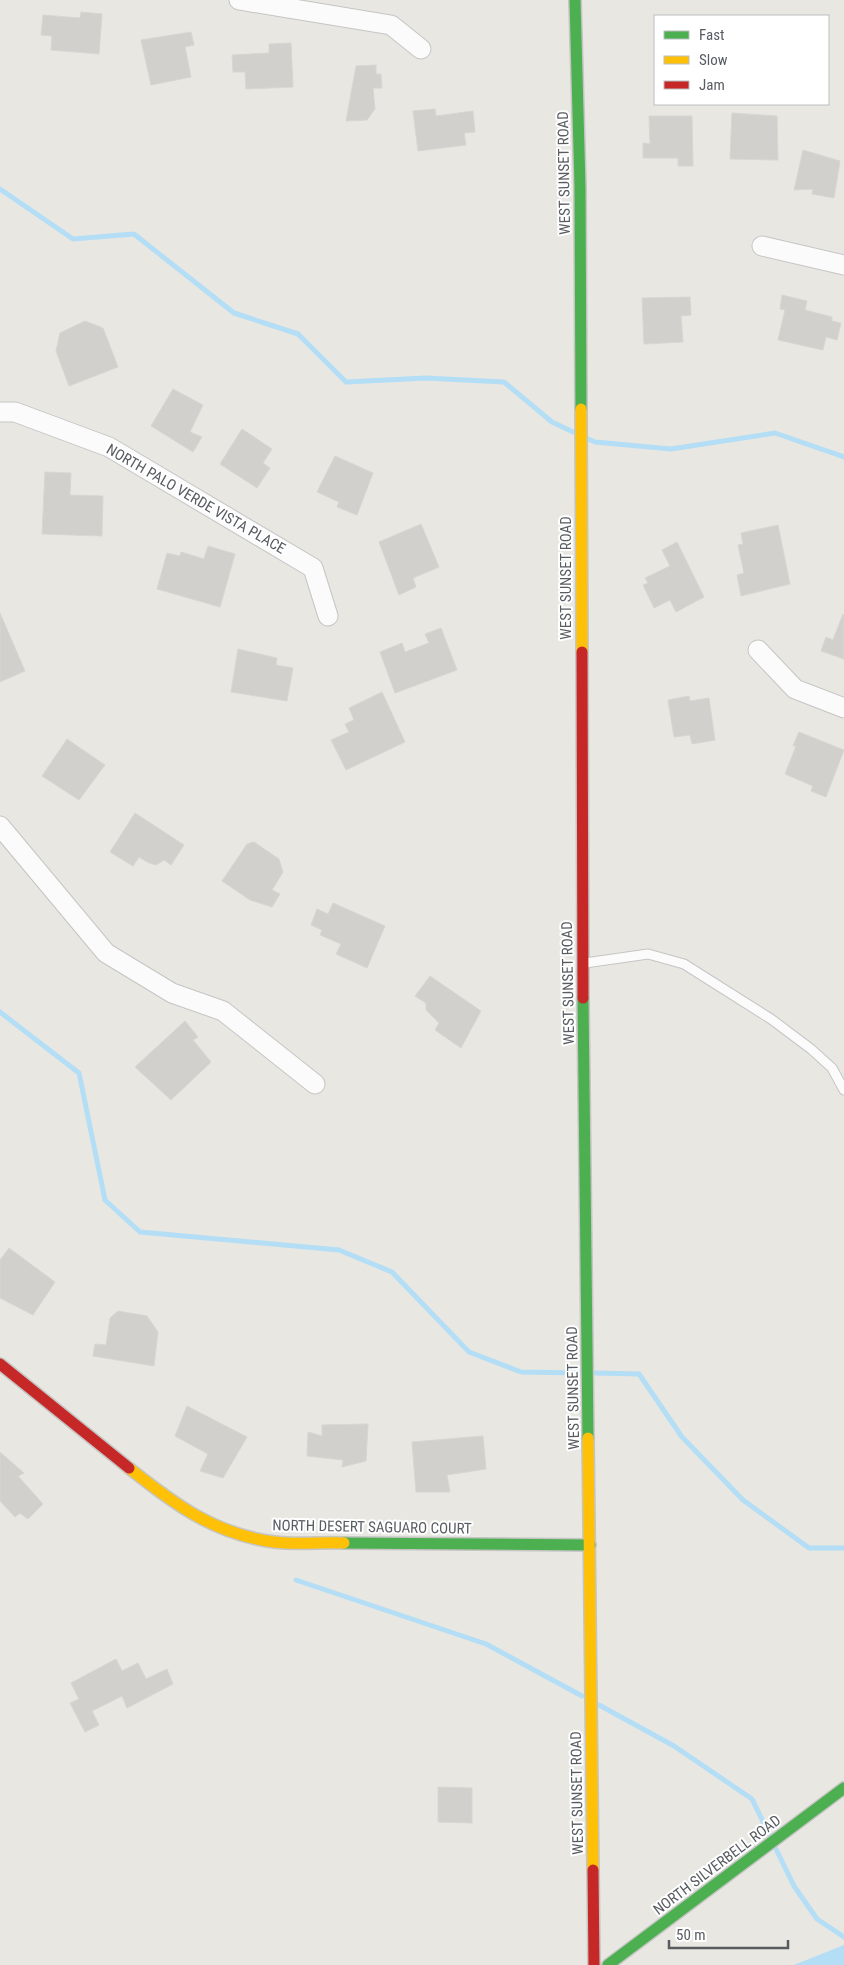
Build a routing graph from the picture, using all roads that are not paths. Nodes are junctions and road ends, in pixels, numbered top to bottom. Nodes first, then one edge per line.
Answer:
1 (239, 0) edge
2 (575, 0) edge
3 (421, 49) dead end
4 (762, 246) dead end
5 (844, 265) edge
6 (0, 412) edge
7 (328, 616) dead end
8 (758, 650) dead end
9 (844, 708) edge
10 (0, 826) edge
11 (583, 964) junction
12 (315, 1084) dead end
13 (844, 1090) edge
14 (0, 1364) edge
15 (590, 1545) junction
16 (844, 1788) edge
17 (594, 1965) edge
18 (608, 1965) edge

1 - 3 street
2 - 11 street, WEST SUNSET ROAD
4 - 5 street
6 - 7 street, NORTH PALO VERDE VISTA PLACE
8 - 9 street
10 - 12 street
11 - 13 lane
11 - 15 street, WEST SUNSET ROAD
14 - 15 street, NORTH DESERT SAGUARO COURT
15 - 17 street, WEST SUNSET ROAD
16 - 18 street, NORTH SILVERBELL ROAD

